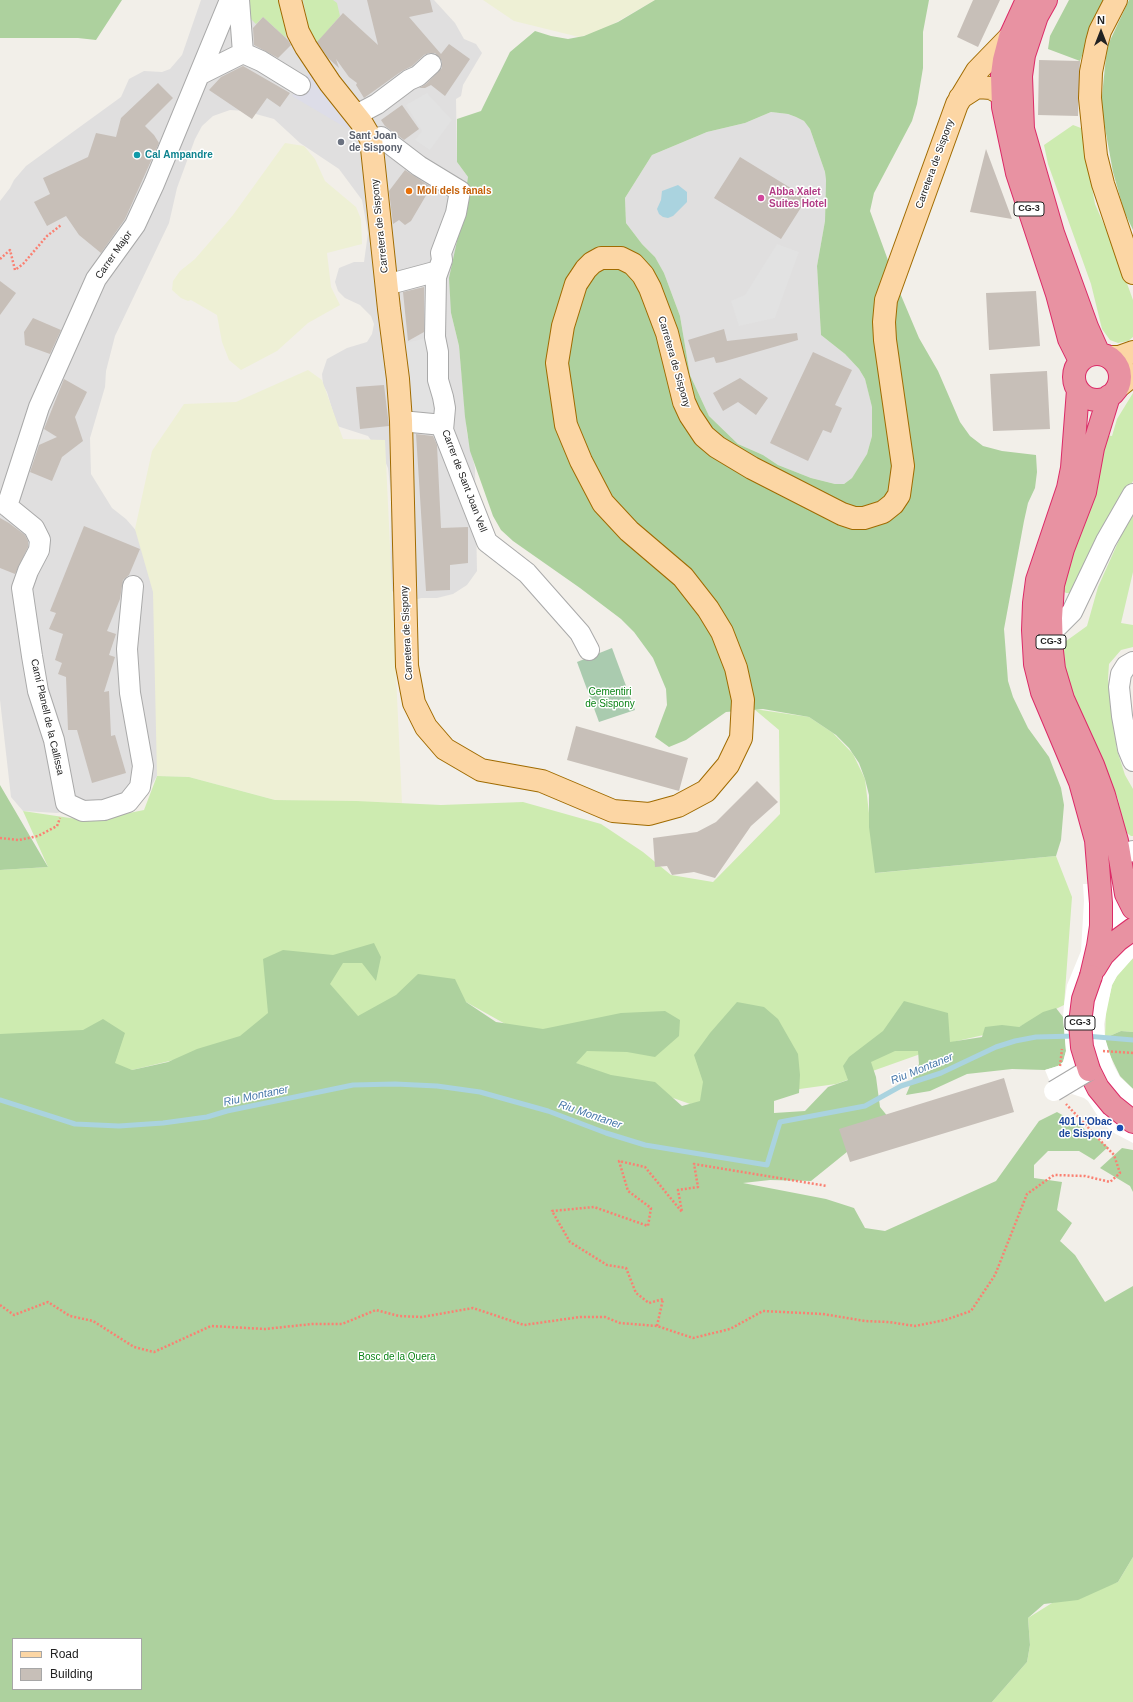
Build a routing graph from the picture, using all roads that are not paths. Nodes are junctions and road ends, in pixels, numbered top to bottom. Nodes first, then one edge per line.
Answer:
1 (230, 0) edge
2 (239, 0) edge
3 (290, 0) edge
4 (1027, 0) edge
5 (1046, 0) edge
6 (1116, 0) edge
7 (1010, 37) junction
8 (242, 53) junction
9 (430, 64) dead end
10 (199, 75) junction
11 (300, 85) dead end
12 (1002, 94) junction
13 (957, 106) junction
14 (356, 115) junction
15 (1014, 125) junction
16 (370, 139) junction
17 (1108, 201) junction
18 (1133, 253) edge
19 (438, 271) junction
20 (1133, 273) edge
21 (386, 285) junction
22 (1069, 339) junction
23 (1133, 352) edge
24 (1096, 357) junction
25 (1120, 386) edge
26 (1078, 390) junction
27 (1076, 411) junction
28 (401, 421) junction
29 (444, 425) junction
30 (1133, 494) edge
31 (4, 506) edge
32 (1040, 568) junction
33 (133, 586) dead end
34 (1051, 600) junction
35 (1066, 616) junction
36 (1051, 633) junction
37 (589, 650) dead end
38 (1133, 662) edge
39 (1038, 677) junction
40 (1133, 761) edge
41 (1126, 852) edge
42 (1133, 908) edge
43 (1133, 929) edge
44 (1091, 976) junction
45 (1088, 1070) junction
46 (1059, 1096) road end
47 (1133, 1122) edge

1 - 10 street, Carrer Major
2 - 8 street
3 - 14 main road, Carretera de Sispony
4 - 7 highway, CG-3
5 - 15 highway, CG-3
6 - 17 main road
7 - 12 highway, CG-3
7 - 13 main road
8 - 10 street
8 - 11 street
9 - 14 street
10 - 31 street, Carrer Major
12 - 13 main road
12 - 15 highway, CG-3
13 - 15 main road, Carretera de Sispony
13 - 28 main road, Carretera de Sispony
14 - 16 main road, Carretera de Sispony
15 - 22 highway, CG-3
15 - 24 highway, CG-3
16 - 19 street, Carrer de Sant Joan Vell
16 - 21 main road, Carretera de Sispony
17 - 18 main road
17 - 20 main road
19 - 21 street
19 - 29 street, Carrer de Sant Joan Vell
21 - 28 main road, Carretera de Sispony
22 - 24 highway, CG-3
22 - 27 highway, CG-3
23 - 24 main road
24 - 25 highway, CG-3
24 - 26 highway, CG-3
25 - 26 highway
25 - 34 highway, CG-3
26 - 27 highway, CG-3
27 - 32 highway, CG-3
28 - 29 street
29 - 37 street, Carrer de Sant Joan Vell
30 - 35 street
31 - 33 street, Camí Planell de la Callissa
32 - 34 street
32 - 39 highway, CG-3
34 - 35 street
34 - 36 highway, CG-3
35 - 36 street
36 - 39 street
36 - 41 highway, CG-3
38 - 40 street
39 - 44 highway, CG-3
41 - 42 highway, CG-3
43 - 44 highway, CG-3
44 - 45 highway, CG-3, bridge
45 - 46 street, bridge
45 - 47 highway, CG-3

